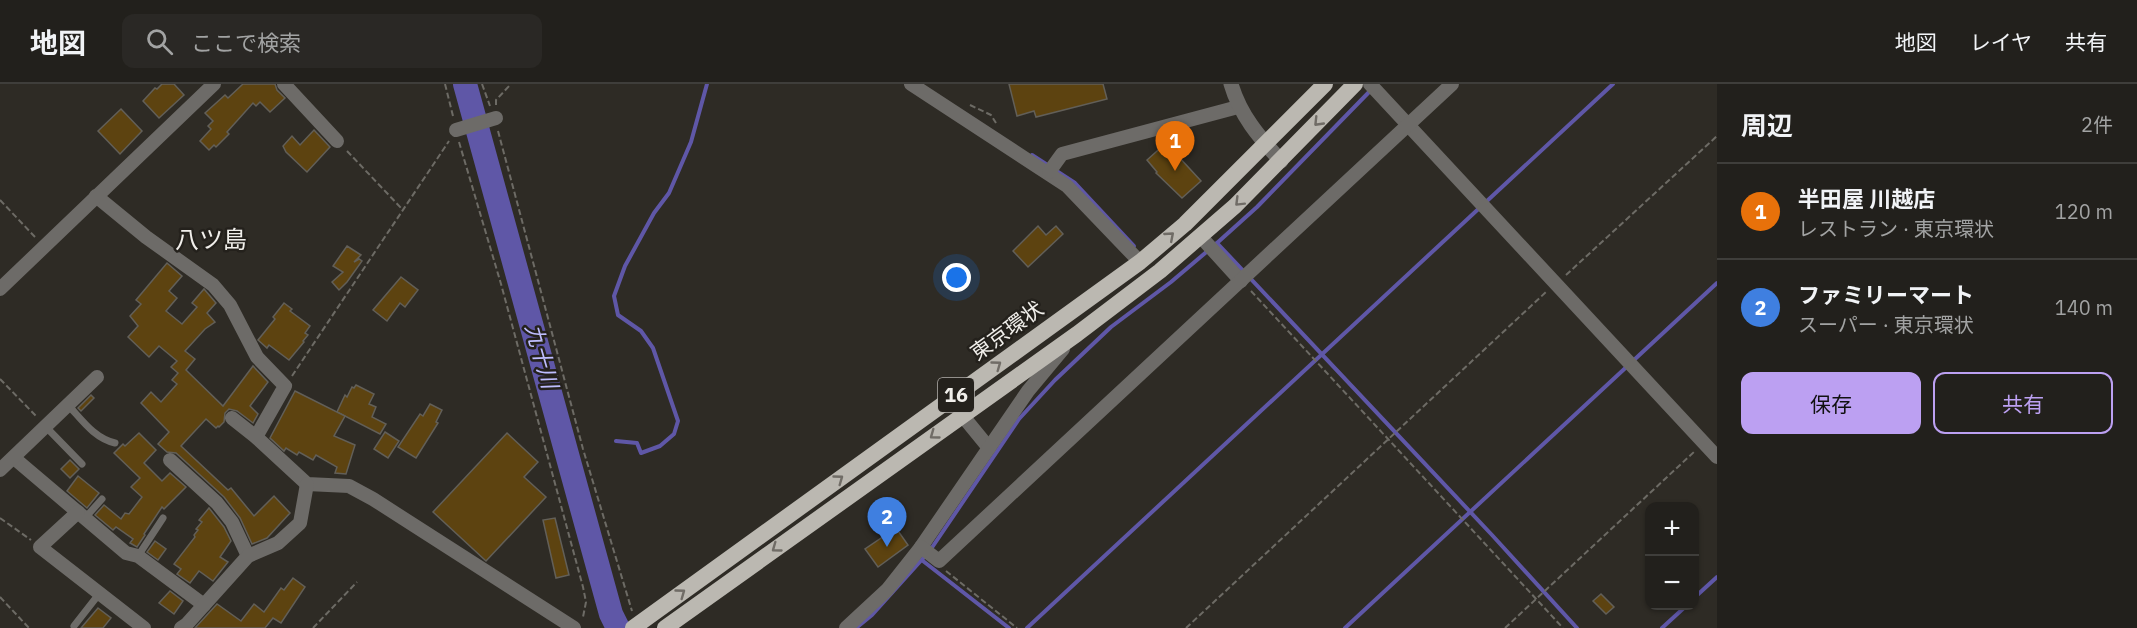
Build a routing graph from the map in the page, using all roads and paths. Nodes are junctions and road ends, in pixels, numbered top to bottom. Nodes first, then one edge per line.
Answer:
1 (214, 84) edge
2 (284, 84) edge
3 (445, 84) edge
4 (482, 84) edge
5 (511, 84) edge
6 (910, 84) edge
7 (1231, 84) edge
8 (1325, 84) edge
9 (1355, 84) edge
10 (1370, 84) edge
11 (1452, 84) edge
12 (1239, 107) junction
13 (495, 118) junction
14 (1407, 125) junction
15 (456, 130) junction
16 (1717, 136) edge
17 (337, 141) joint
18 (1266, 144) junction
19 (1281, 161) junction
20 (1051, 168) junction
21 (96, 196) junction
22 (0, 200) edge
23 (403, 210) junction
24 (1201, 237) junction
25 (44, 246) junction
26 (1140, 262) junction
27 (1241, 281) junction
28 (1556, 284) junction
29 (0, 289) edge
30 (1077, 334) junction
31 (97, 377) dead end
32 (0, 379) edge
33 (285, 386) junction
34 (68, 405) junction
35 (962, 415) junction
36 (232, 418) dead end
37 (46, 427) junction
38 (256, 437) junction
39 (1387, 441) junction
40 (115, 443) dead end
41 (1704, 443) junction
42 (989, 448) junction
43 (1717, 457) edge
44 (14, 458) junction
45 (170, 460) dead end
46 (82, 464) dead end
47 (0, 470) edge
48 (307, 484) junction
49 (102, 499) dead end
50 (81, 515) junction
51 (0, 518) edge
52 (163, 518) dead end
53 (40, 547) junction
54 (921, 547) junction
55 (138, 556) junction
56 (248, 556) junction
57 (939, 561) junction
58 (357, 582) dead end
59 (99, 594) junction
60 (0, 597) edge
61 (1536, 599) junction
62 (204, 605) junction
63 (579, 624) edge
64 (74, 626) dead end
65 (634, 627) edge
66 (29, 628) edge
67 (144, 628) edge
68 (181, 628) edge
69 (313, 628) edge
70 (665, 628) edge
71 (846, 628) edge
72 (1017, 628) edge
73 (1186, 628) edge
74 (1505, 628) edge
75 (1563, 628) edge

1 - 21 street
2 - 17 street
3 - 15 path
4 - 13 path
5 - 13 path
6 - 20 street
7 - 12 street
8 - 18 highway, 東京環状 / 16
9 -> 19 highway, 東京環状 / 16
10 - 14 street
11 - 14 street
12 - 18 street
12 - 20 street
13 - 15 street
13 - 65 path
14 - 27 street
14 - 28 street
15 - 23 path
15 - 63 path
16 - 28 path
17 - 23 path
18 - 19 street
26 -> 18 highway, 東京環状 / 16
19 -> 24 highway, 東京環状 / 16
20 - 26 street
21 - 25 street
21 - 33 street
22 - 25 path
23 - 33 path
24 - 27 street
24 - 30 highway, 東京環状 / 16
25 - 29 street
65 -> 26 highway, 東京環状 / 16
27 - 39 path
27 - 57 street
28 - 39 path
28 - 41 street
30 - 35 highway, 東京環状 / 16
30 - 42 street
31 - 34 street
32 - 37 path
33 - 38 street
34 - 37 street
34 - 40 lane
35 - 42 street
35 -> 70 highway, 東京環状 / 16
36 - 38 street
37 - 44 street
37 - 46 lane
38 - 48 street
39 - 61 path
39 - 73 path
41 - 43 street
41 - 61 path
42 - 54 street
44 - 47 street
44 - 50 street
45 - 56 street
48 - 56 street
48 - 63 street
49 - 50 lane
50 - 53 street
50 - 55 street
51 - 53 path
52 - 55 lane
53 - 59 street
54 - 57 street
54 - 71 street
55 - 62 street
56 - 62 street
57 - 72 path
58 - 69 path
59 - 64 lane
59 - 67 street
60 - 66 path
61 - 74 path
61 - 75 path
62 - 68 street

